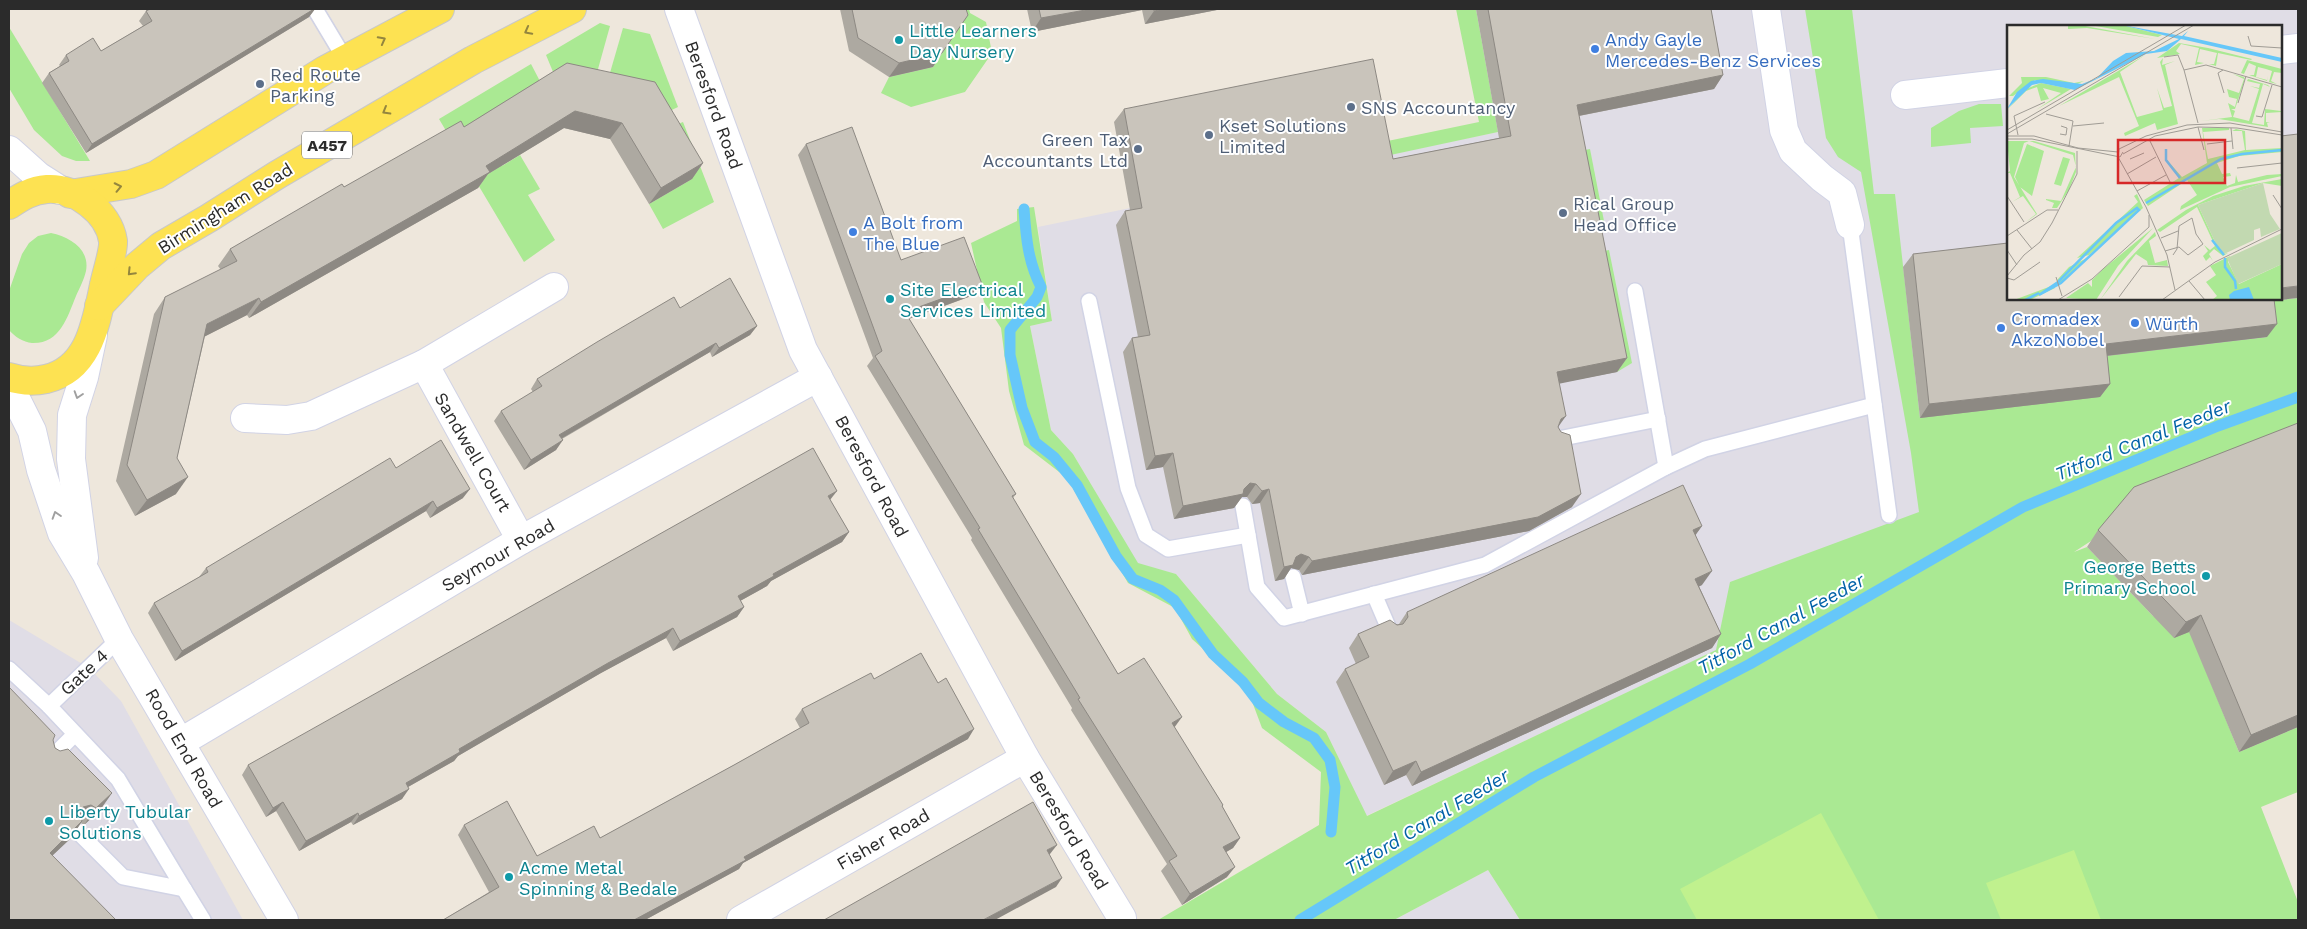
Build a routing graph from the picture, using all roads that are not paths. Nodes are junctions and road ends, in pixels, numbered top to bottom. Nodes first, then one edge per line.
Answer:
1 (316, 9) edge
2 (440, 9) edge
3 (572, 9) edge
4 (679, 9) edge
5 (1766, 9) edge
6 (2298, 48) edge
7 (2282, 50) edge
8 (345, 59) junction
9 (2007, 83) edge
10 (1905, 95) dead end
11 (9, 150) edge
12 (65, 192) junction
13 (9, 205) edge
14 (1850, 225) joint
15 (554, 287) dead end
16 (1635, 290) dead end
17 (1089, 301) dead end
18 (96, 318) junction
19 (424, 364) junction
20 (9, 376) edge
21 (818, 377) junction
22 (9, 386) edge
23 (1874, 405) junction
24 (245, 418) dead end
25 (1658, 419) junction
26 (1558, 439) edge
27 (1666, 467) junction
28 (1243, 506) edge
29 (1888, 515) dead end
30 (1248, 535) junction
31 (521, 540) junction
32 (86, 573) junction
33 (1294, 577) edge
34 (1374, 594) junction
35 (1302, 614) junction
36 (1389, 630) edge
37 (119, 639) junction
38 (9, 669) edge
39 (48, 706) junction
40 (75, 734) junction
41 (181, 742) junction
42 (1025, 758) junction
43 (50, 759) edge
44 (78, 831) edge
45 (184, 889) junction
46 (1122, 918) dead end
47 (203, 920) edge
48 (284, 920) edge
49 (741, 920) edge

1 - 8 lane
8 -> 2 main road
3 -> 18 main road, Birmingham Road / A457
4 - 21 street, Beresford Road
5 - 14 street
6 - 7 street
12 -> 8 main road
9 - 10 street
11 - 12 street
12 - 13 main road
12 - 18 main road, Birmingham Road / A457
14 - 23 lane
15 - 19 street
16 - 25 lane
17 - 30 lane
18 - 20 main road, Birmingham Road / A457
18 -> 32 street, Rood End Road
19 - 24 street
19 - 31 street, Sandwell Court
21 - 31 street, Seymour Road
21 - 42 street, Beresford Road
32 -> 22 street, Rood End Road
23 - 27 lane
23 - 29 lane
25 - 26 lane
25 - 27 lane
27 - 34 lane
28 - 30 lane
30 - 35 lane
31 - 41 street, Seymour Road
32 - 37 street, Rood End Road
33 - 35 lane
34 - 35 lane
34 - 36 lane
37 - 39 lane, Gate 4
37 - 41 street, Rood End Road
38 - 39 lane
39 - 40 lane
40 - 43 lane
40 - 45 lane
41 - 48 street, Rood End Road
42 - 46 street, Beresford Road
42 - 49 street, Fisher Road
44 - 45 lane
45 - 47 lane

